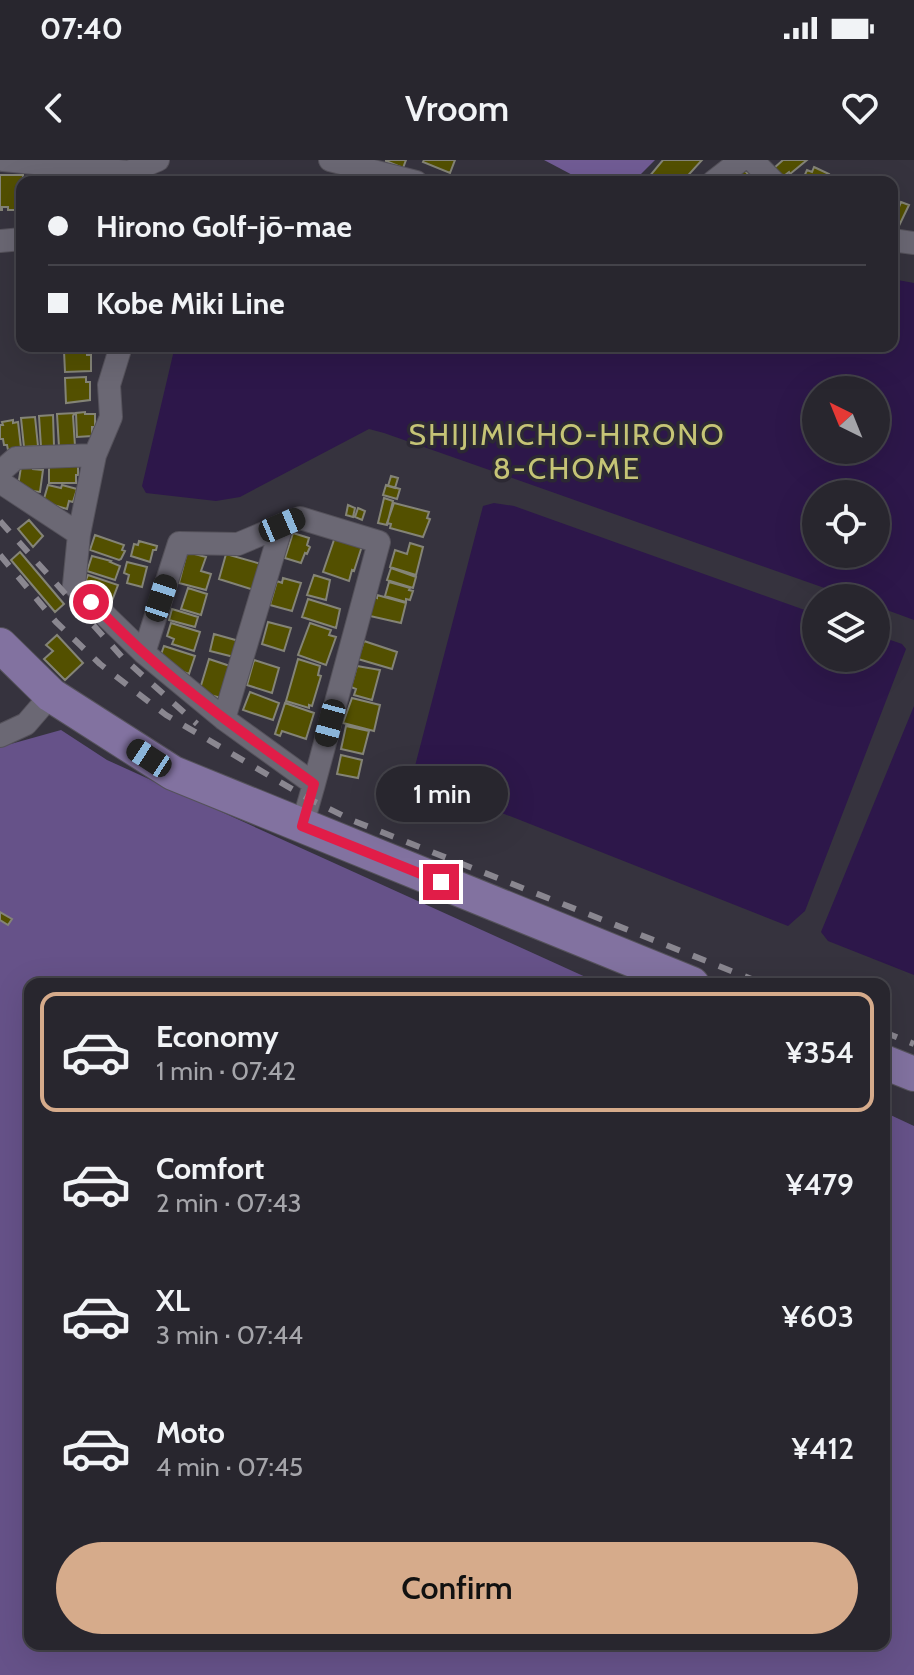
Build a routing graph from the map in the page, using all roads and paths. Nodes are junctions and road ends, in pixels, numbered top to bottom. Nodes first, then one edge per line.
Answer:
1 (3, 160) edge
2 (158, 160) edge
3 (330, 160) edge
4 (741, 160) edge
5 (752, 160) edge
6 (80, 164) edge
7 (393, 176) edge
8 (721, 176) edge
9 (768, 176) edge
10 (119, 352) edge
11 (95, 455) junction
12 (0, 472) edge
13 (0, 482) edge
14 (282, 525) junction
15 (79, 534) junction
16 (0, 645) edge
17 (144, 653) junction
18 (51, 695) junction
19 (224, 719) junction
20 (0, 736) edge
21 (314, 784) junction
22 (302, 826) junction
23 (677, 978) edge
24 (890, 1064) edge
25 (914, 1074) edge

1 - 6 street
2 - 6 street
3 - 7 street
4 - 8 street
5 - 9 street
10 - 11 street
11 - 12 street
11 - 15 street
13 - 15 street
14 - 17 street
14 - 19 street
14 - 21 street
15 - 17 street
16 - 18 main road
17 - 19 street
18 - 20 street
18 - 22 main road
19 - 21 street
21 - 22 street
22 - 23 main road
24 - 25 main road

